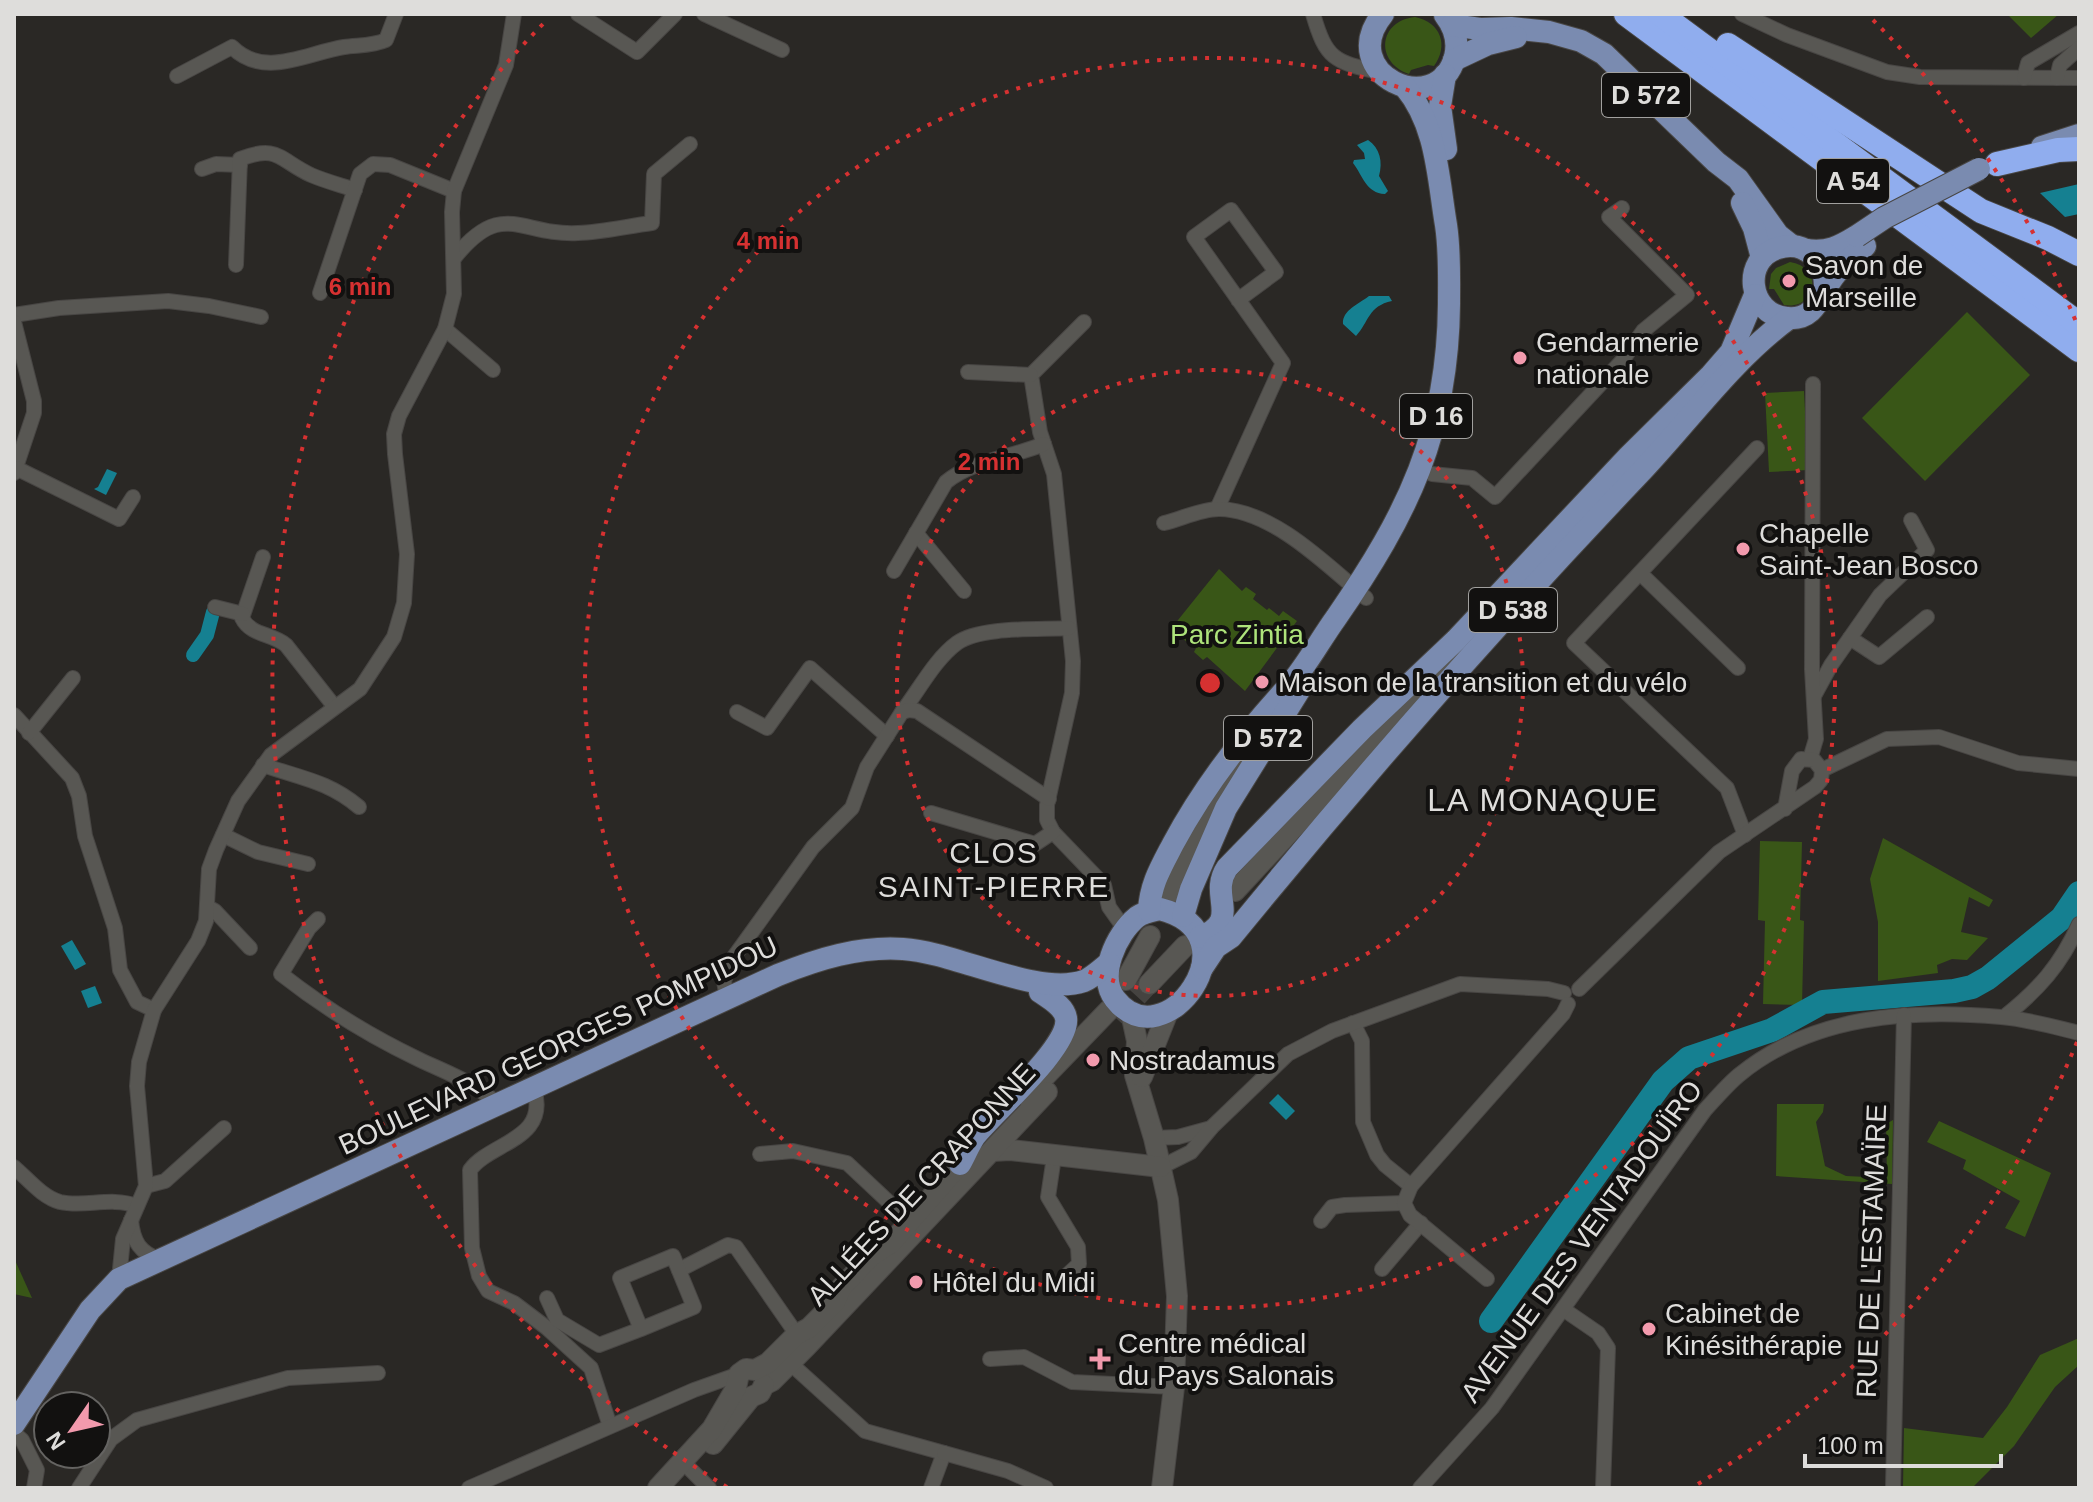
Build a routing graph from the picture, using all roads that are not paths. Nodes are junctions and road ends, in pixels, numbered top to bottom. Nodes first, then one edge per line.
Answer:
1 (396, 14) edge
2 (514, 14) edge
3 (578, 14) edge
4 (675, 14) edge
5 (704, 14) edge
6 (1313, 14) edge
7 (1626, 14) edge
8 (1660, 14) edge
9 (1681, 14) edge
10 (1742, 14) edge
11 (1448, 19) edge
12 (1374, 23) edge
13 (1533, 31) junction
14 (2079, 33) edge
15 (2079, 48) edge
16 (782, 50) dead end
17 (1345, 62) junction
18 (1449, 68) junction
19 (1379, 72) junction
20 (177, 76) dead end
21 (2024, 78) junction
22 (2057, 78) junction
23 (2079, 78) edge
24 (1405, 87) junction
25 (2079, 135) edge
26 (690, 144) dead end
27 (2079, 149) edge
28 (1716, 162) junction
29 (240, 165) junction
30 (1988, 166) junction
31 (202, 169) dead end
32 (355, 190) junction
33 (454, 191) junction
34 (1622, 208) dead end
35 (1861, 241) junction
36 (1799, 248) junction
37 (2079, 254) edge
38 (455, 257) junction
39 (1762, 258) junction
40 (236, 265) dead end
41 (1825, 288) junction
42 (320, 293) dead end
43 (1755, 295) junction
44 (1238, 300) junction
45 (14, 315) edge
46 (261, 317) dead end
47 (1788, 319) junction
48 (14, 322) edge
49 (1084, 322) dead end
50 (2079, 324) edge
51 (445, 329) junction
52 (18, 345) edge
53 (2079, 350) edge
54 (493, 370) dead end
55 (968, 372) dead end
56 (1031, 375) junction
57 (1813, 384) dead end
58 (1044, 444) junction
59 (1757, 448) dead end
60 (1634, 465) junction
61 (15, 470) edge
62 (1432, 474) junction
63 (133, 497) dead end
64 (1217, 509) junction
65 (1911, 520) dead end
66 (1164, 523) dead end
67 (916, 533) junction
68 (1569, 546) junction
69 (263, 557) dead end
70 (894, 571) dead end
71 (1640, 573) junction
72 (964, 591) dead end
73 (1361, 594) junction
74 (215, 607) dead end
75 (243, 614) junction
76 (1927, 617) dead end
77 (1069, 628) junction
78 (1850, 638) junction
79 (1456, 640) junction
80 (1738, 668) dead end
81 (73, 678) dead end
82 (1289, 686) junction
83 (1814, 697) junction
84 (334, 706) junction
85 (737, 712) dead end
86 (902, 712) junction
87 (14, 715) edge
88 (1391, 723) junction
89 (29, 733) junction
90 (887, 736) junction
91 (1810, 759) junction
92 (263, 765) junction
93 (2079, 769) edge
94 (1822, 770) junction
95 (1791, 776) junction
96 (1810, 789) junction
97 (1049, 799) junction
98 (359, 807) dead end
99 (1785, 809) junction
100 (931, 813) dead end
101 (1053, 832) junction
102 (223, 835) junction
103 (1745, 835) junction
104 (308, 864) dead end
105 (1235, 891) dead end
106 (1168, 895) dead end
107 (208, 907) junction
108 (1149, 911) junction
109 (1183, 916) junction
110 (318, 919) dead end
111 (2079, 924) edge
112 (1126, 931) junction
113 (1150, 936) dead end
114 (1192, 942) junction
115 (250, 948) dead end
116 (1109, 963) junction
117 (1202, 968) junction
118 (1022, 978) junction
119 (1149, 984) tunnel mouth
120 (1040, 992) junction
121 (2034, 994) junction
122 (1566, 998) junction
123 (727, 999) junction
124 (1119, 1004) junction
125 (154, 1010) junction
126 (1168, 1012) junction
127 (1904, 1015) junction
128 (2004, 1017) junction
129 (1353, 1023) junction
130 (2034, 1023) junction
131 (2079, 1033) edge
132 (1139, 1085) junction
133 (534, 1089) junction
134 (498, 1105) junction
135 (1024, 1115) junction
136 (1212, 1127) junction
137 (224, 1128) dead end
138 (1154, 1138) junction
139 (993, 1151) junction
140 (760, 1154) dead end
141 (1054, 1157) junction
142 (960, 1164) junction
143 (14, 1167) edge
144 (1161, 1167) junction
145 (146, 1186) junction
146 (1411, 1186) junction
147 (1404, 1203) junction
148 (137, 1206) junction
149 (131, 1220) junction
150 (1321, 1221) dead end
151 (910, 1222) junction
152 (1421, 1223) junction
153 (161, 1260) junction
154 (1382, 1269) dead end
155 (679, 1270) junction
156 (126, 1275) junction
157 (1065, 1277) dead end
158 (1487, 1279) dead end
159 (547, 1298) dead end
160 (1563, 1309) junction
161 (641, 1329) junction
162 (801, 1340) junction
163 (599, 1345) junction
164 (577, 1355) junction
165 (990, 1359) dead end
166 (790, 1363) junction
167 (378, 1373) dead end
168 (749, 1383) junction
169 (1174, 1387) junction
170 (14, 1424) edge
171 (610, 1426) junction
172 (14, 1433) edge
173 (944, 1453) junction
174 (686, 1465) junction
175 (34, 1488) edge
176 (79, 1488) edge
177 (469, 1488) edge
178 (658, 1488) edge
179 (671, 1488) edge
180 (709, 1488) edge
181 (931, 1488) edge
182 (1046, 1488) edge
183 (1162, 1488) edge
184 (1420, 1488) edge
185 (1603, 1488) edge
186 (1893, 1488) edge

1 - 20 street
2 - 33 street
3 - 4 street
5 - 16 street
6 - 17 street
7 - 53 highway, A 54
8 - 50 highway, A 54
9 - 37 highway
10 - 21 street
11 - 13 main road, D 572
11 - 18 main road
12 - 17 street
12 - 19 main road
13 - 18 main road, D 572
13 - 28 main road, D 572
14 - 21 street
15 - 22 street
17 - 19 street
18 - 24 main road
18 - 62 main road, D 16
19 - 24 main road
21 - 22 street
22 - 23 street
24 - 73 main road, D 16
25 - 30 main road
26 - 38 street
27 - 30 highway
28 - 36 main road, D 572
28 - 39 main road, D 572
29 - 31 street
29 - 32 street
29 - 40 street
30 - 35 main road, bridge
32 - 33 street
32 - 42 street
33 - 38 street
34 - 62 street
35 - 36 main road
35 - 41 main road
36 - 39 main road
36 - 41 main road
38 - 51 street
39 - 43 main road
41 - 47 main road
43 - 47 main road
43 - 60 main road, D 538
44 - 44 street
44 - 64 street
45 - 46 street
47 - 60 main road, D 538
48 - 52 street
49 - 56 street
51 - 54 street
51 - 84 street
52 - 61 street
55 - 56 street
56 - 58 street
57 - 83 street
58 - 67 street
58 - 77 street
59 - 71 street
60 - 68 main road, D 538
60 - 79 main road, D 538
61 - 63 street
62 - 73 main road, D 16
64 - 66 street
64 - 73 street
65 - 78 street
67 - 70 street
67 - 72 street
68 - 88 main road
68 - 117 main road, D 538
69 - 75 street
71 - 80 street
71 - 103 street
73 - 82 main road, D 16
73 - 109 main road, D 572
74 - 75 street
75 - 84 street
76 - 78 street
77 - 86 street
77 - 97 street
78 - 83 street
79 - 88 main road
79 - 114 main road, D 538
81 - 89 street
82 - 106 main road
82 - 108 main road
83 - 91 street
84 - 92 street
85 - 90 street
86 - 90 street
86 - 97 street
87 - 89 street
88 - 105 main road
89 - 125 street
90 - 123 street
91 - 94 street
91 - 95 street
92 - 98 street
92 - 102 street
93 - 94 street
94 - 96 street
95 - 96 street
95 - 99 street
96 - 99 street
97 - 101 street
99 - 103 street
100 - 101 street
101 - 112 street
102 - 104 street
102 - 107 street
103 - 122 street
107 - 115 street
107 - 125 street
108 - 109 main road
108 - 112 main road
109 - 114 main road
110 - 134 street
111 - 121 street
112 - 116 main road
113 - 124 main road
114 - 117 main road
114 - 119 main road
116 - 118 main road, BOULEVARD GEORGES POMPIDOU
116 - 124 main road
117 - 126 main road
118 - 120 main road, BOULEVARD GEORGES POMPIDOU
118 - 123 main road, BOULEVARD GEORGES POMPIDOU
120 - 124 main road
120 - 142 main road, BOULEVARD GEORGES POMPIDOU
121 - 128 street
121 - 130 street
122 - 129 street
122 - 146 street
123 - 133 main road, BOULEVARD GEORGES POMPIDOU
124 - 126 main road
124 - 132 main road
124 - 135 main road, ALLÉES DE CRAPONNE
124 - 142 main road, ALLÉES DE CRAPONNE
125 - 145 street
126 - 132 main road
127 - 128 street, AVENUE DES VENTADOUÏRO
127 - 160 street, AVENUE DES VENTADOUÏRO
127 - 186 street, RUE DE L'ESTAMAÏRE
128 - 130 street, AVENUE DES VENTADOUÏRO
129 - 136 street
129 - 146 street
130 - 131 street, AVENUE DES VENTADOUÏRO
132 - 138 main road
133 - 134 main road, BOULEVARD GEORGES POMPIDOU
133 - 164 street
134 - 153 main road, BOULEVARD GEORGES POMPIDOU
135 - 139 main road, ALLÉES DE CRAPONNE
135 - 142 main road
136 - 138 street
136 - 144 street
137 - 145 street
138 - 144 main road
139 - 141 main road
139 - 162 main road, ALLÉES DE CRAPONNE
140 - 151 street
141 - 144 main road
141 - 157 street
142 - 151 main road, ALLÉES DE CRAPONNE
143 - 148 street
144 - 169 main road
145 - 148 street
146 - 147 street
147 - 150 street
147 - 152 street
148 - 149 street
149 - 153 street
149 - 156 street
151 - 162 main road, ALLÉES DE CRAPONNE
152 - 154 street
152 - 158 street
153 - 156 main road, BOULEVARD GEORGES POMPIDOU
155 - 161 street
155 - 161 street
155 - 162 street
156 - 170 main road
159 - 163 street
160 - 184 street, AVENUE DES VENTADOUÏRO
160 - 185 street
161 - 163 street
162 - 166 main road, ALLÉES DE CRAPONNE
162 - 168 main road, ALLÉES DE CRAPONNE
163 - 164 street
164 - 171 street
165 - 169 street
166 - 168 main road, ALLÉES DE CRAPONNE
166 - 173 street
167 - 176 street
168 - 171 street
168 - 174 main road, ALLÉES DE CRAPONNE
169 - 183 main road
171 - 177 street
172 - 175 street
173 - 181 street
173 - 182 street
174 - 178 main road, ALLÉES DE CRAPONNE
174 - 179 main road, ALLÉES DE CRAPONNE
174 - 180 street

